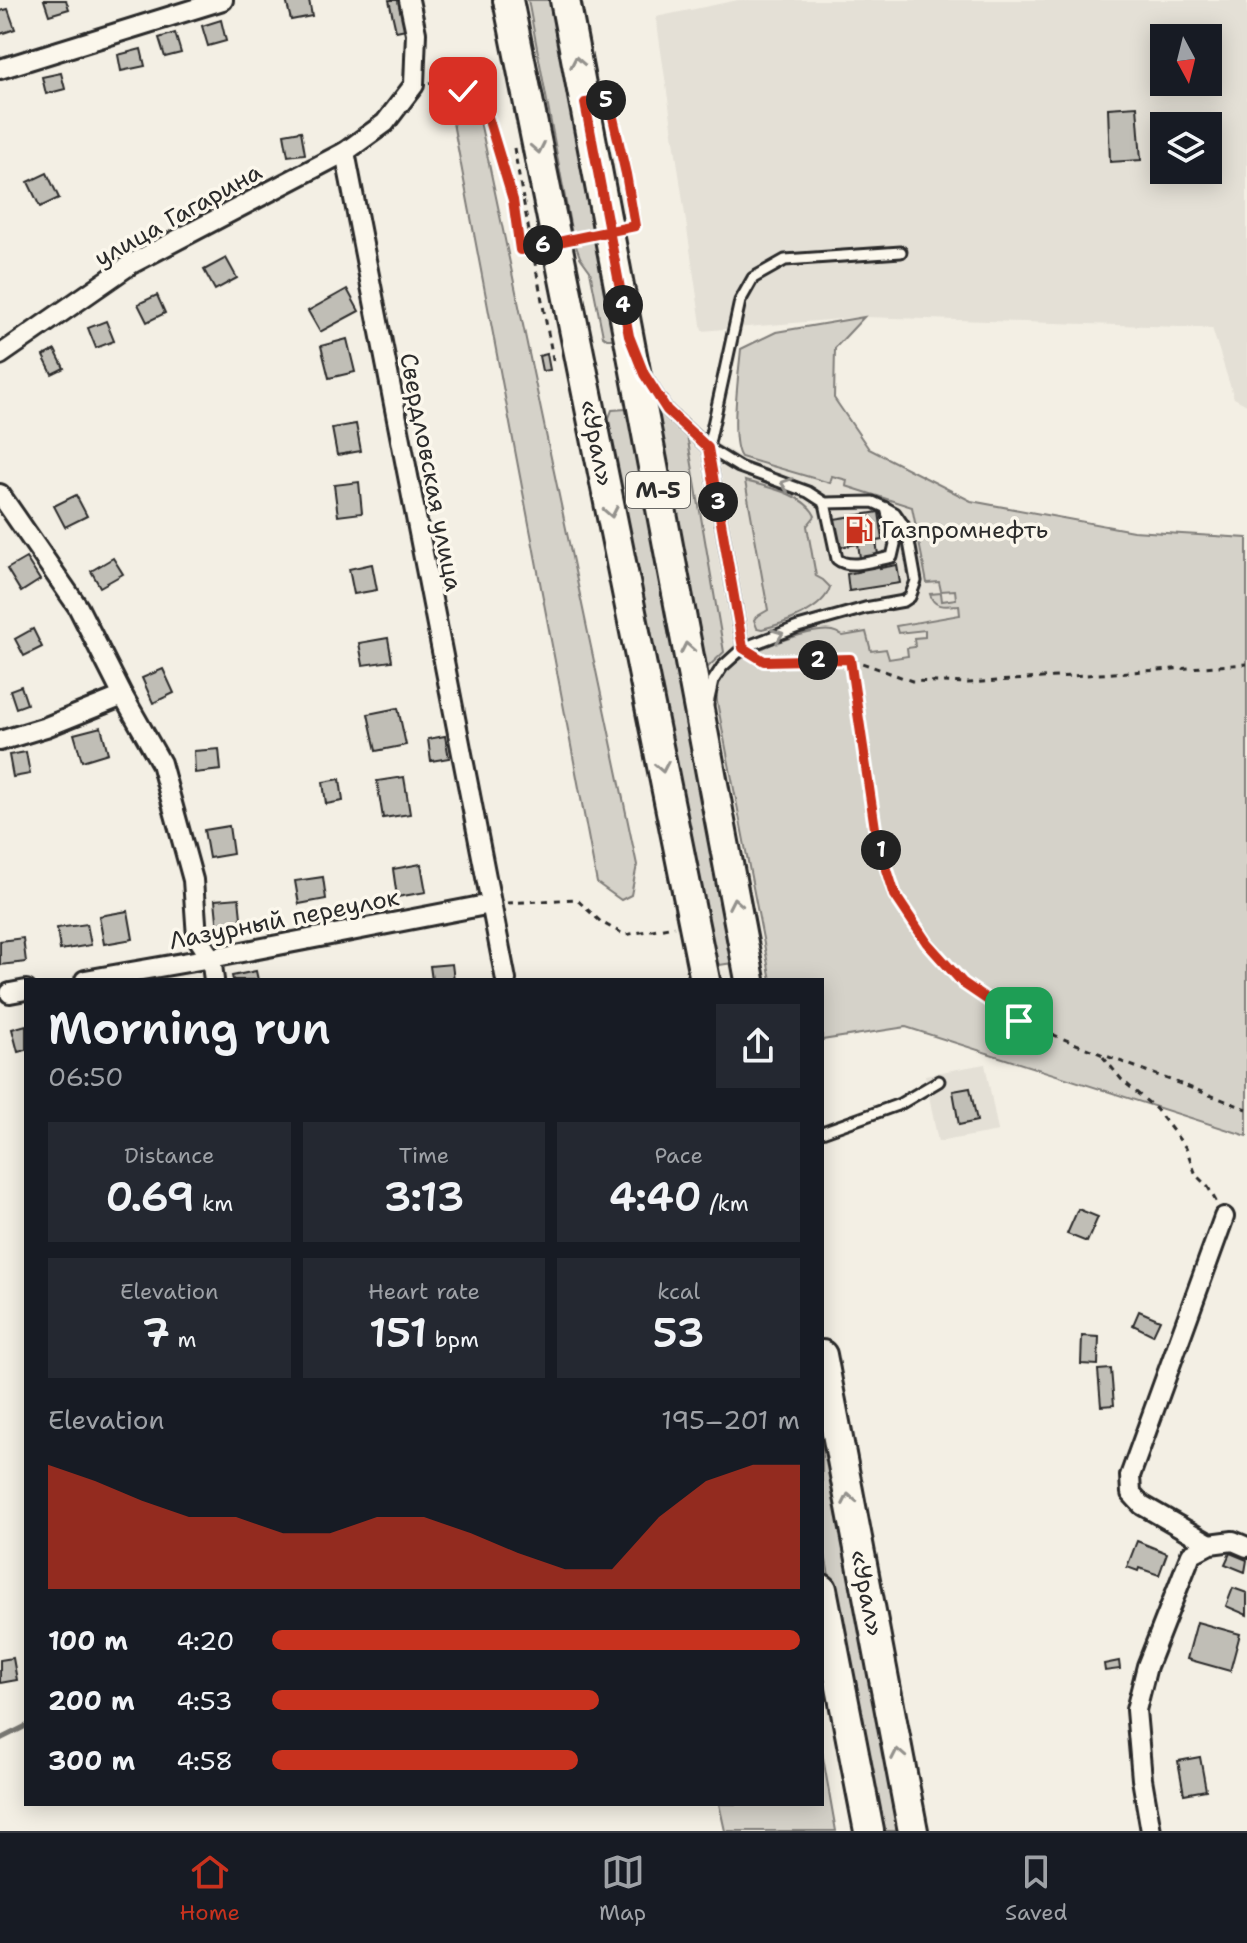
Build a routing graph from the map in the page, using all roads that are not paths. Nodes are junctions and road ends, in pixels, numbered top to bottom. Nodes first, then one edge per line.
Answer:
1 (223, 0) edge
2 (409, 0) edge
3 (508, 0) edge
4 (565, 0) edge
5 (0, 69) edge
6 (345, 152) junction
7 (901, 252) dead end
8 (629, 336) junction
9 (0, 355) edge
10 (708, 448) junction
11 (0, 494) edge
12 (825, 503) junction
13 (886, 508) junction
14 (743, 648) junction
15 (123, 696) junction
16 (703, 731) junction
17 (0, 741) edge
18 (491, 904) junction
19 (211, 958) junction
20 (96, 978) edge
21 (214, 978) edge
22 (506, 978) edge
23 (705, 978) edge
24 (750, 978) edge
25 (939, 1081) dead end
26 (824, 1131) edge
27 (1224, 1217) road end
28 (824, 1365) edge
29 (1210, 1544) junction
30 (1247, 1547) edge
31 (824, 1599) edge
32 (869, 1831) edge
33 (913, 1831) edge
34 (1151, 1831) edge

1 - 5 street
2 - 6 street
3 -> 23 main road, «Урал» / М-5
8 -> 4 main road, М-5
6 - 9 street, улица Гагарина
6 - 18 street, Свердловская улица
7 - 10 lane
8 - 10 lane
16 -> 8 main road, М-5
12 -> 10 lane
10 - 14 lane
11 - 15 street
12 - 13 lane
12 - 13 lane
14 -> 13 lane
14 - 16 lane
15 - 17 street
15 - 19 street
24 -> 16 main road, М-5
18 - 19 street, Лазурный переулок
18 - 22 street, Свердловская улица
19 - 20 street, Лазурный переулок
19 - 21 street
25 - 26 lane
27 - 29 street
33 -> 28 main road, «Урал»
29 - 30 street
29 - 34 street
31 - 32 main road, «Урал»

